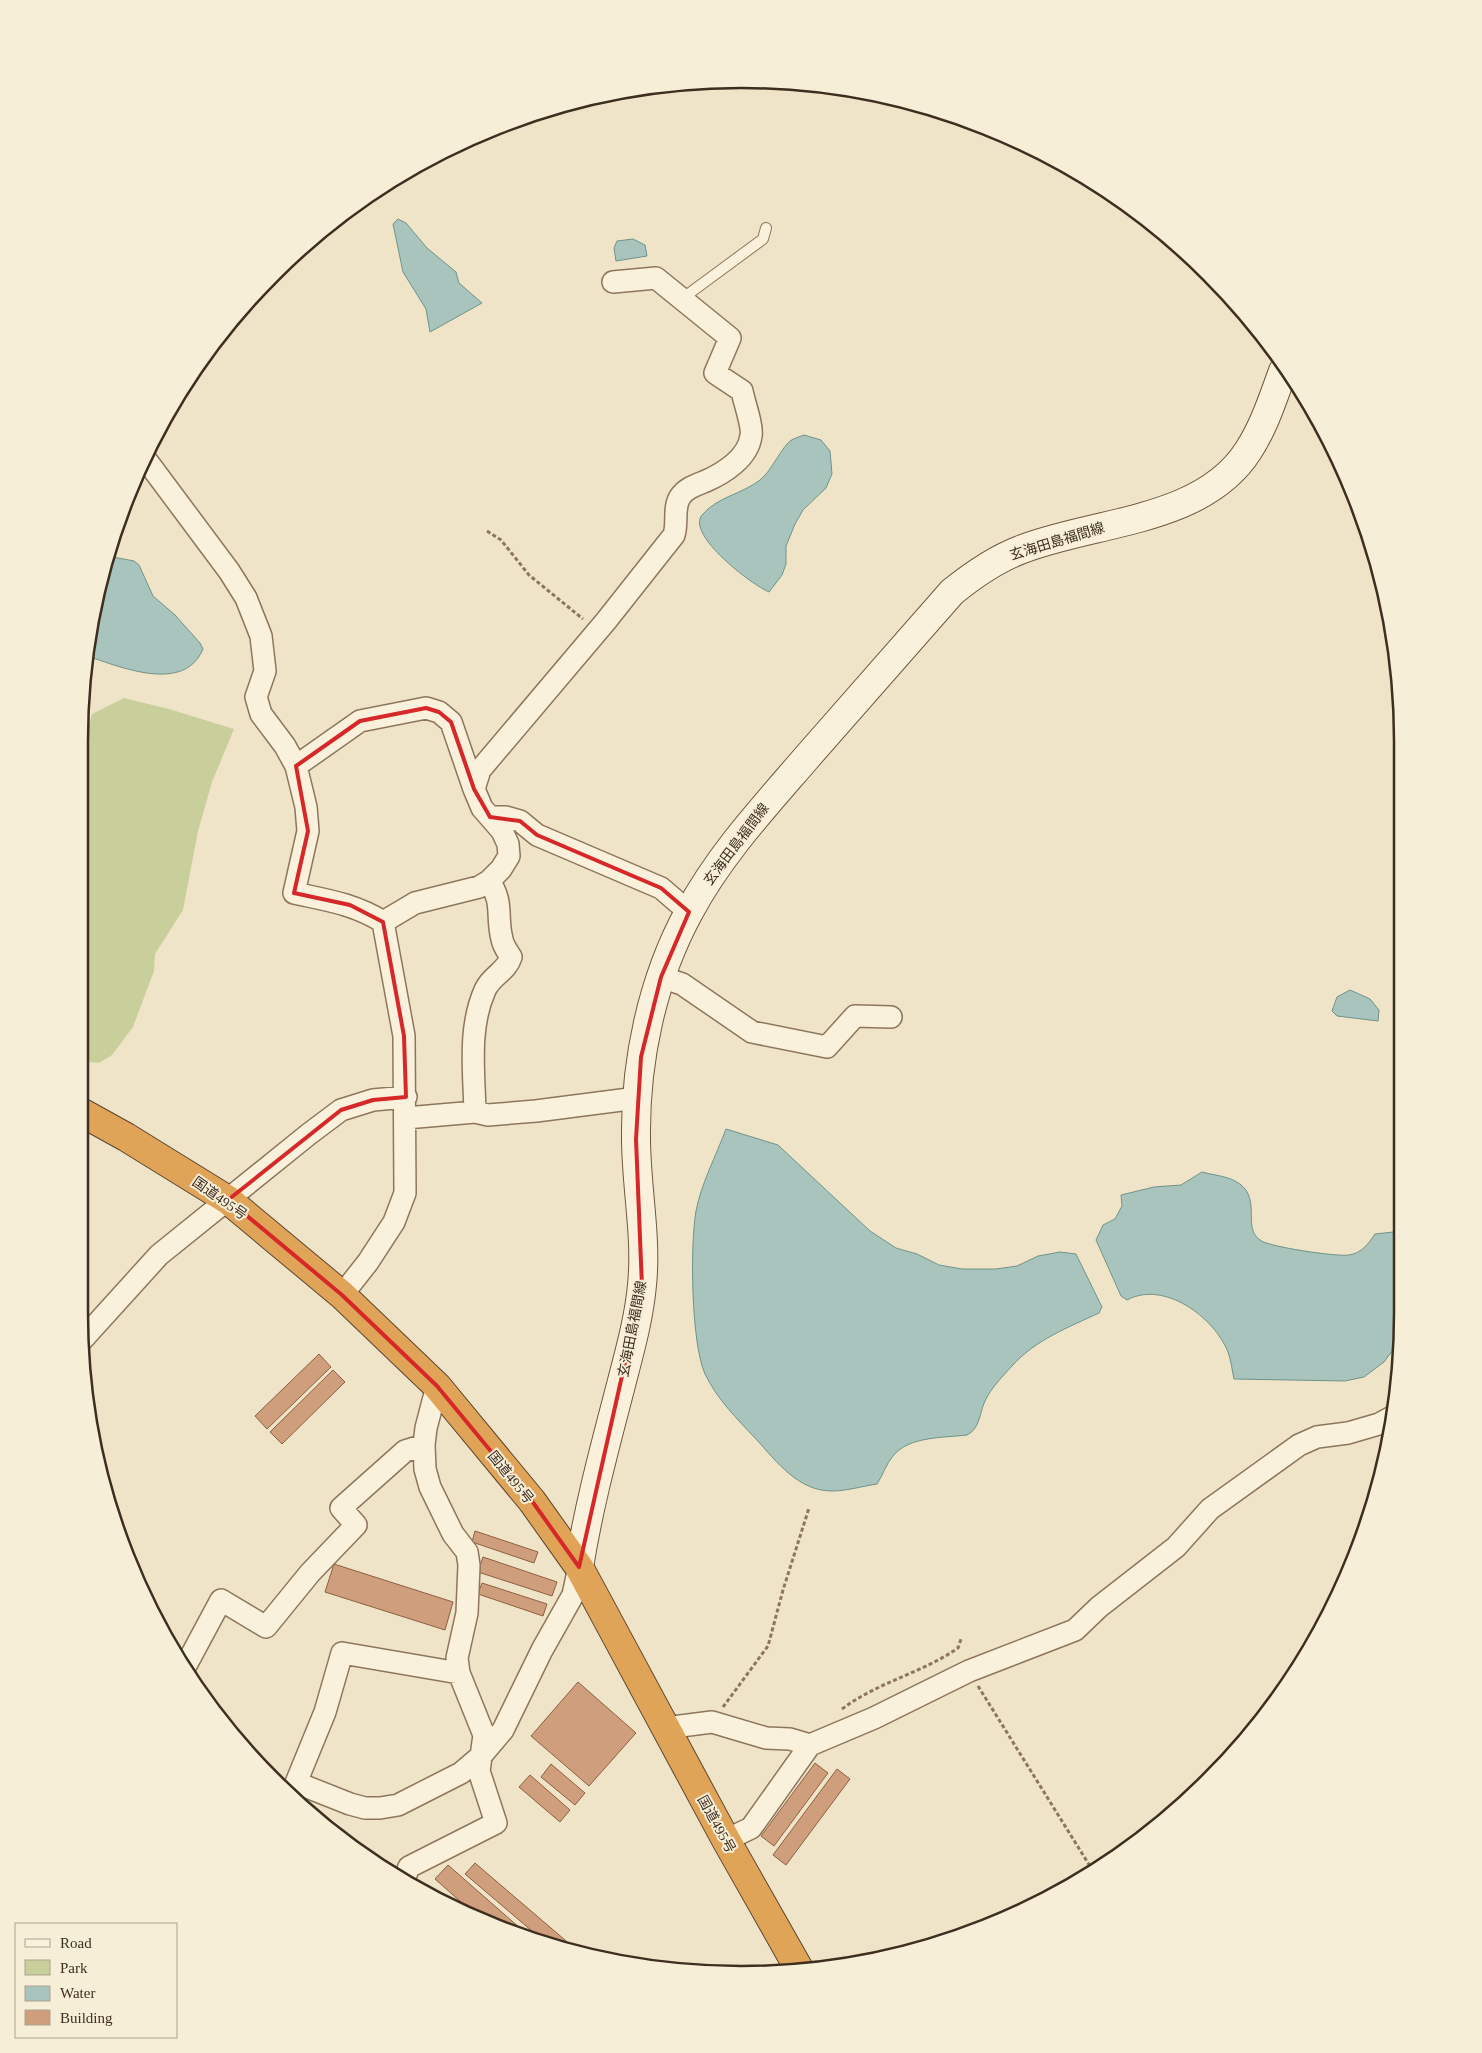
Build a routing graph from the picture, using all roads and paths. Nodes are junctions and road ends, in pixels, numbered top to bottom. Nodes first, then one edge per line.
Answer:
1 (766, 228) dead end
2 (614, 282) dead end
3 (683, 298) junction
4 (1282, 375) edge
5 (149, 464) edge
6 (487, 531) dead end
7 (598, 630) junction
8 (296, 766) junction
9 (474, 789) junction
10 (490, 817) junction
11 (489, 881) junction
12 (689, 912) junction
13 (383, 922) junction
14 (661, 977) junction
15 (891, 1017) dead end
16 (406, 1097) junction
17 (636, 1098) junction
18 (475, 1112) junction
19 (88, 1116) edge
20 (406, 1118) junction
21 (228, 1200) junction
22 (342, 1295) junction
23 (88, 1333) edge
24 (437, 1386) junction
25 (1385, 1421) edge
26 (424, 1445) junction
27 (809, 1508) dead end
28 (579, 1567) junction
29 (960, 1639) dead end
30 (189, 1660) edge
31 (968, 1671) junction
32 (459, 1673) junction
33 (839, 1712) dead end
34 (712, 1722) junction
35 (665, 1728) junction
36 (810, 1745) junction
37 (482, 1756) junction
38 (294, 1789) edge
39 (295, 1789) edge
40 (726, 1840) junction
41 (1089, 1865) edge
42 (407, 1873) edge
43 (796, 1963) edge

1 - 3 lane
2 - 3 street
3 - 7 street
4 - 12 main road, 玄海田島福間線
5 - 8 street
6 - 7 path
7 - 9 street
8 - 9 street
8 - 13 street
9 - 10 street
10 - 11 street
10 - 12 street
11 - 13 street
11 - 18 street
12 - 14 main road, 玄海田島福間線
13 - 16 street
14 - 15 street
14 - 17 main road, 玄海田島福間線
16 - 20 street
16 - 21 street
17 - 18 street
17 - 28 main road, 玄海田島福間線
18 - 20 street
19 - 21 highway, 国道495号
20 - 22 street
21 - 22 highway, 国道495号
21 - 23 street
22 - 24 highway, 国道495号
24 - 26 street
24 - 28 highway, 国道495号
25 - 31 street
26 - 30 street
26 - 32 street
27 - 34 path
28 - 35 highway, 国道495号
28 - 37 street
29 - 33 path
31 - 36 street
31 - 41 path
32 - 37 street
32 - 38 street
34 - 35 street
34 - 36 street
35 - 40 highway, 国道495号
36 - 40 street
37 - 39 street
37 - 42 street
40 - 43 highway, 国道495号

